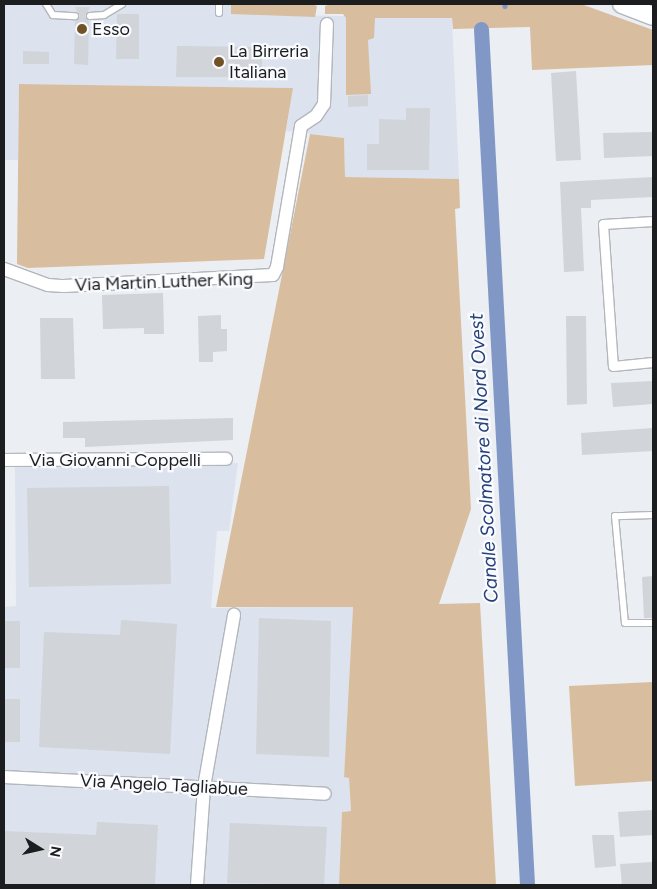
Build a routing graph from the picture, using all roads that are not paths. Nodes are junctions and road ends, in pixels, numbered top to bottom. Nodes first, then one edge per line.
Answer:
1 (46, 4) edge
2 (122, 4) edge
3 (219, 4) edge
4 (622, 4) edge
5 (218, 13) dead end
6 (75, 16) dead end
7 (90, 16) dead end
8 (653, 16) edge
9 (327, 24) dead end
10 (653, 221) edge
11 (4, 269) edge
12 (653, 362) edge
13 (226, 459) dead end
14 (4, 460) edge
15 (653, 515) edge
16 (234, 614) dead end
17 (653, 623) edge
18 (4, 777) edge
19 (204, 787) junction
20 (325, 794) dead end
21 (197, 885) edge

1 - 6 lane
2 - 7 lane
3 - 5 lane
4 - 8 main road
9 - 11 street, Via Martin Luther King
10 - 12 street
13 - 14 street, Via Giovanni Coppelli
15 - 17 lane
16 - 19 street
18 - 19 street, Via Angelo Tagliabue
19 - 20 street, Via Angelo Tagliabue
19 - 21 street

